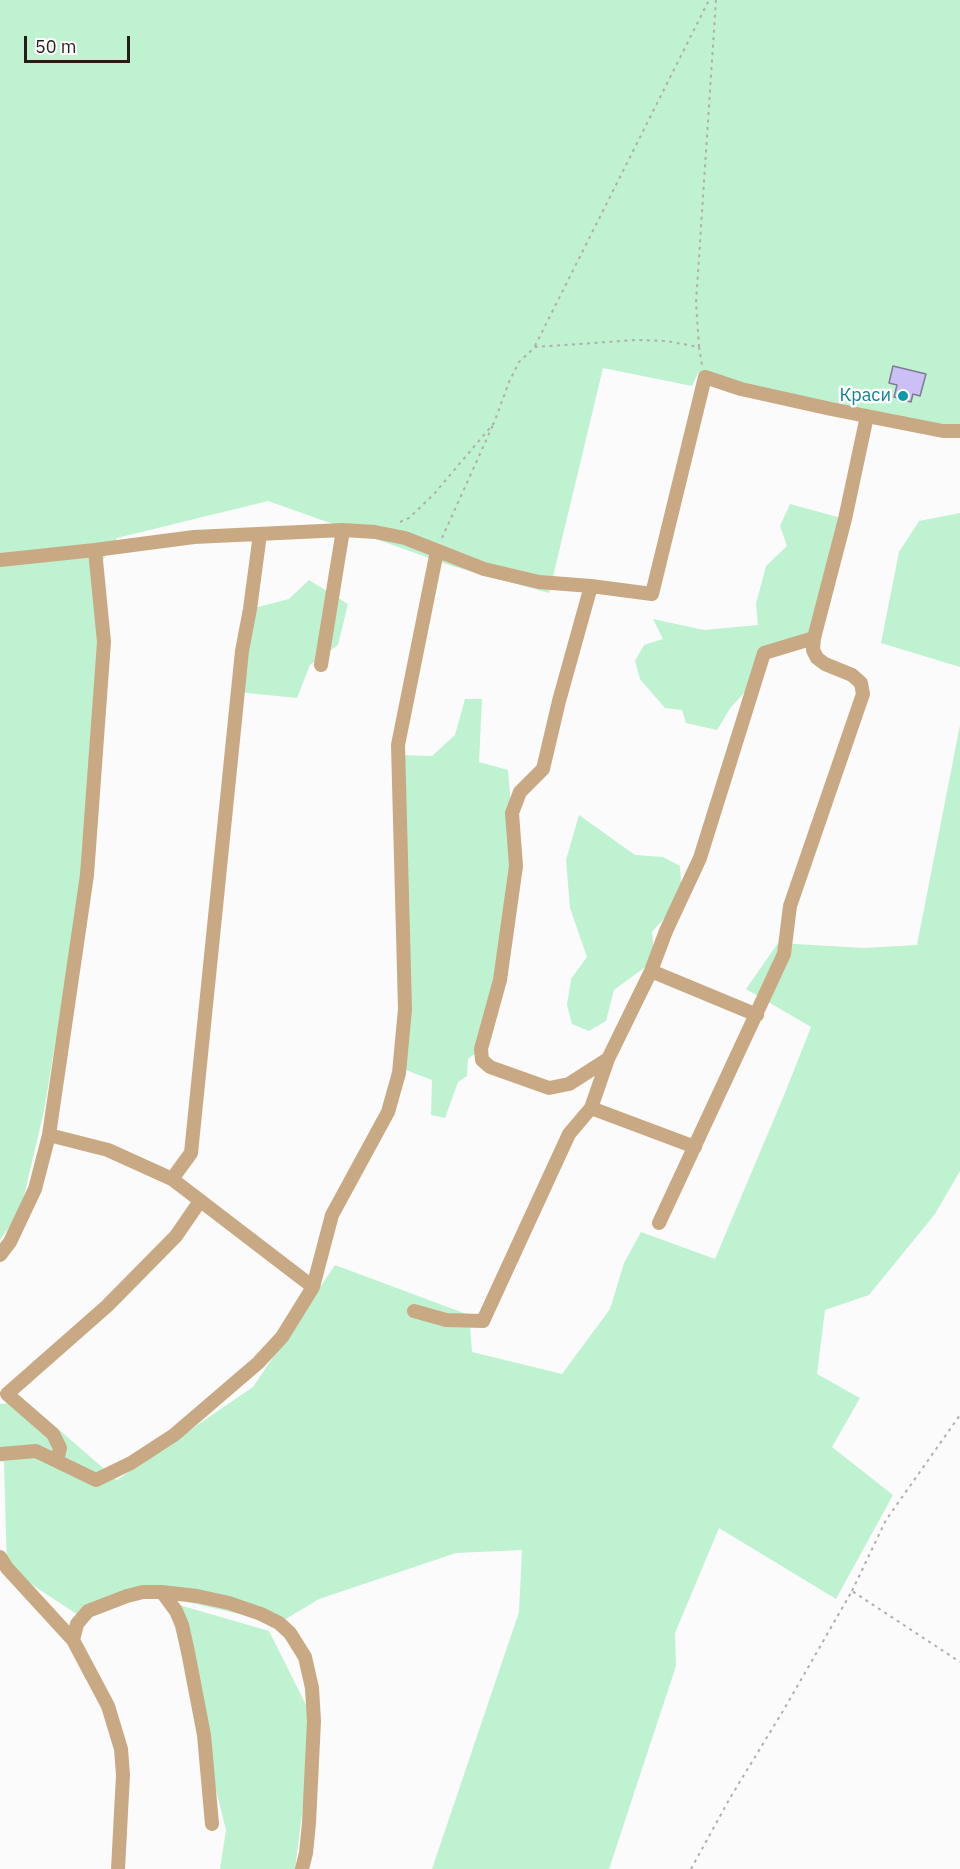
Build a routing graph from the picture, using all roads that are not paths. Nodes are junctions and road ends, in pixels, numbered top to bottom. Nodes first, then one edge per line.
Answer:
1 (867, 416) junction
2 (960, 431) edge
3 (343, 530) junction
4 (260, 534) junction
5 (95, 550) junction
6 (436, 551) junction
7 (0, 560) edge
8 (591, 586) junction
9 (814, 638) junction
10 (321, 665) dead end
11 (651, 971) junction
12 (757, 1015) junction
13 (608, 1059) junction
14 (591, 1108) junction
15 (49, 1135) junction
16 (696, 1147) junction
17 (172, 1179) junction
18 (200, 1201) junction
19 (659, 1223) dead end
20 (0, 1255) edge
21 (313, 1287) junction
22 (414, 1311) dead end
23 (18, 1403) junction
24 (0, 1405) edge
25 (0, 1454) edge
26 (57, 1461) junction
27 (0, 1557) edge
28 (162, 1592) junction
29 (73, 1640) junction
30 (212, 1824) dead end
31 (118, 1869) edge
32 (302, 1869) edge

1 - 2 street
1 - 8 street
1 - 9 street
3 - 4 street
3 - 6 street
3 - 10 street
4 - 5 street
4 - 17 street
5 - 7 street
5 - 15 street
6 - 8 street
6 - 21 street
8 - 13 street
9 - 11 street
9 - 12 street
11 - 12 street
11 - 13 street
12 - 16 street
13 - 14 street
14 - 16 street
14 - 22 street
15 - 17 street
15 - 20 street
16 - 19 street
17 - 18 street
18 - 21 street
18 - 23 street
21 - 26 street
23 - 24 street
23 - 26 street
25 - 26 street
27 - 29 street
28 - 29 street
28 - 30 street
28 - 32 street
29 - 31 street

